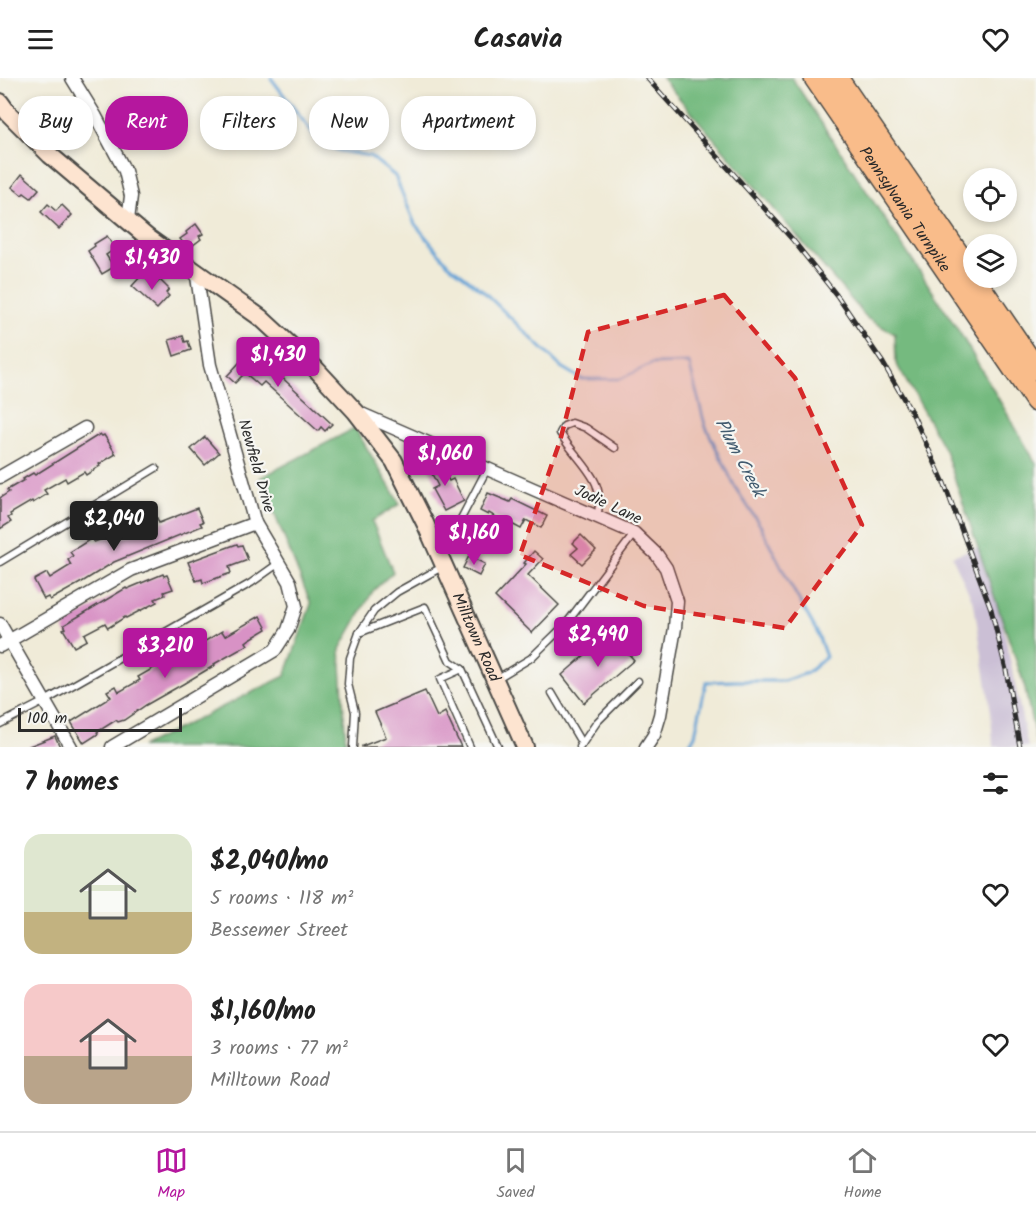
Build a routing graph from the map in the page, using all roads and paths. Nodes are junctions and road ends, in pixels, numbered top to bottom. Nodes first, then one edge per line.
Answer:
1 (72, 78) edge
2 (815, 78) edge
3 (837, 78) edge
4 (0, 102) edge
5 (128, 220) junction
6 (963, 261) edge
7 (196, 270) junction
8 (981, 288) edge
9 (1036, 369) edge
10 (1036, 400) edge
11 (356, 412) junction
12 (85, 428) dead end
13 (615, 448) dead end
14 (156, 468) dead end
15 (487, 469) junction
16 (1, 474) edge
17 (597, 518) junction
18 (255, 523) junction
19 (634, 533) junction
20 (0, 562) edge
21 (442, 562) junction
22 (279, 563) junction
23 (0, 624) edge
24 (359, 633) junction
25 (5, 643) edge
26 (462, 669) junction
27 (495, 680) junction
28 (638, 681) dead end
29 (552, 693) dead end
30 (45, 701) junction
31 (0, 724) edge
32 (581, 746) edge
33 (71, 747) edge
34 (112, 747) edge
35 (353, 747) edge
36 (470, 747) edge
37 (498, 747) edge
38 (525, 747) edge
39 (646, 747) edge

1 - 5 street
2 - 10 highway, Pennsylvania Turnpike
3 - 6 highway, Pennsylvania Turnpike
4 - 5 street, Milltown Road
5 - 7 street, Milltown Road
7 - 11 street, Milltown Road
7 - 18 street, Newfield Drive
8 - 9 highway, Pennsylvania Turnpike
11 - 15 street, Jodie Lane
11 - 21 street, Milltown Road
12 - 16 street
13 - 17 lane
14 - 20 lane
15 - 17 street, Jodie Lane
15 - 21 lane
17 - 19 street, Jodie Lane
18 - 22 street, Newfield Drive
18 - 25 street
19 - 27 lane
19 - 39 street, Jodie Lane
21 - 24 lane
21 - 27 street, Milltown Road
22 - 30 lane
22 - 34 street, Newfield Drive
23 - 25 street
24 - 26 lane
24 - 35 lane
25 - 30 street
26 - 36 lane
26 - 37 lane
27 - 38 street, Milltown Road
28 - 32 lane
29 - 32 lane
30 - 31 lane
30 - 33 street

